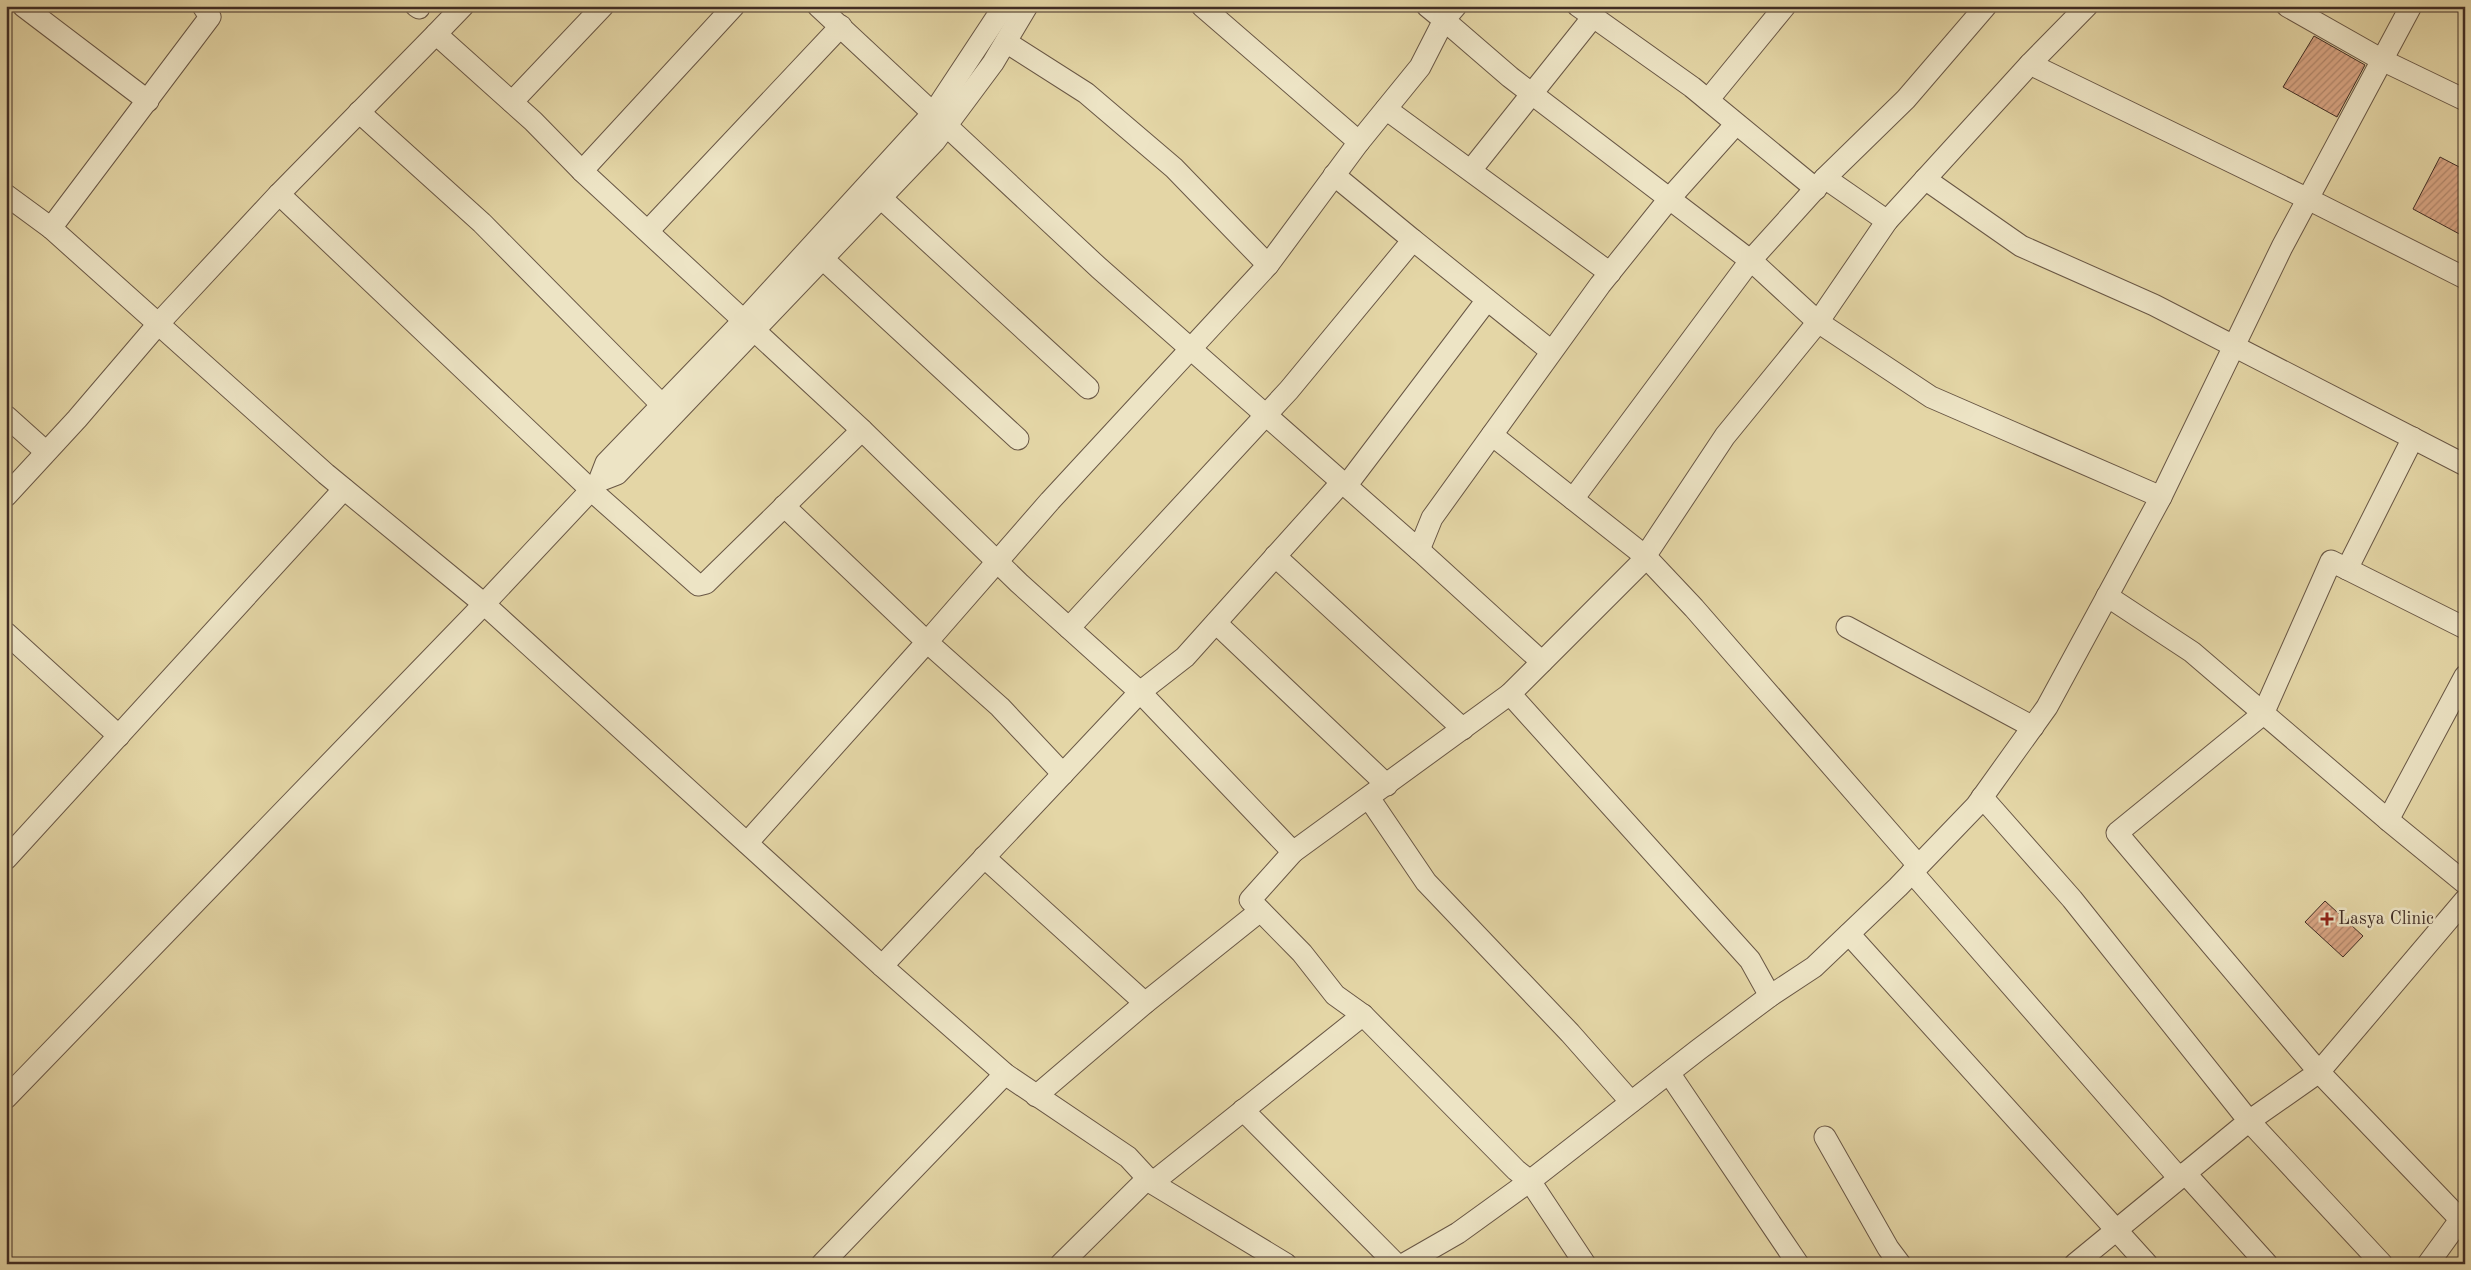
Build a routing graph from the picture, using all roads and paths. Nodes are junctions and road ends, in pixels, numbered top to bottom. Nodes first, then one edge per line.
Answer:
1 (23, 6) edge
2 (203, 6) edge
3 (463, 6) edge
4 (603, 6) edge
5 (734, 6) edge
6 (818, 6) edge
7 (1004, 6) edge
8 (1027, 6) edge
9 (1202, 6) edge
10 (1428, 6) edge
11 (1785, 6) edge
12 (1986, 6) edge
13 (2087, 6) edge
14 (2288, 6) edge
15 (2411, 6) edge
16 (1585, 11) edge
17 (1450, 13) edge
18 (841, 26) junction
19 (436, 34) junction
20 (1006, 42) junction
21 (2384, 61) junction
22 (2030, 64) junction
23 (1532, 94) junction
24 (1708, 100) junction
25 (2465, 100) edge
26 (148, 101) junction
27 (512, 102) junction
28 (1386, 109) junction
29 (359, 112) junction
30 (940, 119) junction
31 (1736, 124) junction
32 (1359, 142) junction
33 (1471, 170) junction
34 (582, 171) junction
35 (1334, 175) junction
36 (1926, 179) junction
37 (1821, 184) junction
38 (279, 194) junction
39 (6, 195) edge
40 (881, 198) junction
41 (1669, 199) junction
42 (2308, 199) junction
43 (1888, 221) junction
44 (51, 228) junction
45 (648, 231) junction
46 (1413, 240) junction
47 (823, 258) junction
48 (1750, 261) junction
49 (1268, 265) junction
50 (1610, 273) junction
51 (2465, 278) edge
52 (1487, 300) junction
53 (1818, 322) junction
54 (159, 323) junction
55 (749, 326) junction
56 (2233, 346) junction
57 (1192, 348) junction
58 (1551, 351) junction
59 (1088, 388) dead end
60 (662, 405) junction
61 (1266, 415) junction
62 (6, 416) edge
63 (862, 430) junction
64 (1492, 435) junction
65 (2412, 438) junction
66 (1018, 439) dead end
67 (46, 451) junction
68 (2465, 464) edge
69 (1344, 484) junction
70 (595, 485) junction
71 (344, 489) junction
72 (6, 496) edge
73 (2161, 497) junction
74 (1573, 499) junction
75 (784, 506) junction
76 (1419, 550) junction
77 (1275, 556) junction
78 (1645, 556) junction
79 (997, 561) junction
80 (2347, 569) junction
81 (2107, 596) junction
82 (484, 604) junction
83 (1216, 622) junction
84 (1847, 627) dead end
85 (1069, 628) junction
86 (2465, 628) edge
87 (6, 633) edge
88 (927, 642) junction
89 (1542, 662) junction
90 (2465, 676) edge
91 (1140, 692) junction
92 (1510, 694) junction
93 (2263, 714) junction
94 (2033, 726) junction
95 (1463, 729) junction
96 (119, 736) junction
97 (1063, 774) junction
98 (1386, 785) junction
99 (1982, 797) junction
100 (1369, 798) junction
101 (2388, 820) junction
102 (747, 843) junction
103 (9, 849) edge
104 (1293, 852) junction
105 (984, 857) junction
106 (1915, 868) junction
107 (2465, 883) edge
108 (2465, 900) edge
109 (1260, 911) junction
110 (1849, 934) junction
111 (882, 966) junction
112 (1770, 996) junction
113 (1145, 1003) junction
114 (1363, 1015) junction
115 (2319, 1072) junction
116 (1669, 1073) junction
117 (1005, 1074) junction
118 (9, 1088) edge
119 (1036, 1096) junction
120 (1631, 1102) junction
121 (1243, 1110) junction
122 (2249, 1121) junction
123 (1825, 1138) dead end
124 (2182, 1176) junction
125 (1150, 1180) junction
126 (1530, 1181) junction
127 (2462, 1216) edge
128 (2117, 1229) junction
129 (822, 1264) edge
130 (1061, 1264) edge
131 (1286, 1264) edge
132 (1396, 1264) edge
133 (1404, 1264) edge
134 (1585, 1264) edge
135 (1798, 1264) edge
136 (1900, 1264) edge
137 (2075, 1264) edge
138 (2147, 1264) edge
139 (2268, 1264) edge
140 (2382, 1264) edge
141 (2428, 1264) edge

1 - 26 street
2 - 26 street
3 - 19 street
4 - 27 street
5 - 34 street
6 - 18 street
7 - 30 street
8 - 20 street
9 - 32 street
10 - 17 street
11 - 24 street
12 - 37 street
13 - 22 street
14 - 21 street
15 - 21 street
16 - 23 street
16 - 24 street
17 - 23 street
17 - 28 street
18 - 30 street
18 - 45 street
19 - 27 street
19 - 29 street
20 - 30 street
20 - 49 street
21 - 25 street
21 - 42 street
22 - 36 street
22 - 42 street
23 - 33 street
23 - 41 street
24 - 31 street
26 - 44 street
27 - 34 street
28 - 32 street
28 - 33 street
29 - 38 street
29 - 60 street
30 - 40 street
30 - 55 street
30 - 57 street
31 - 37 street
31 - 41 street
32 - 35 street
33 - 50 street
34 - 45 street
35 - 46 street
35 - 49 street
36 - 43 street
36 - 56 street
37 - 43 street
37 - 48 street
38 - 54 street
38 - 70 street
39 - 44 street
40 - 47 street
40 - 59 street
41 - 48 street
41 - 50 street
42 - 51 street
42 - 56 street
43 - 53 street
44 - 54 street
45 - 55 street
46 - 52 street
46 - 61 street
47 - 55 street
47 - 66 street
48 - 53 street
48 - 74 street
49 - 57 street
50 - 58 street
52 - 58 street
52 - 69 street
53 - 73 street
53 - 78 street
54 - 67 street
54 - 71 street
55 - 60 street
55 - 63 street
55 - 70 street
56 - 65 street
56 - 73 street
57 - 61 street
57 - 79 street
58 - 64 street
60 - 70 street
61 - 69 street
61 - 85 street
62 - 67 street
63 - 75 street
63 - 79 street
64 - 74 street
64 - 76 street
65 - 68 street
65 - 80 street
67 - 72 street
69 - 76 street
69 - 77 street
70 - 75 street
70 - 82 street
71 - 82 street
71 - 96 street
73 - 81 street
74 - 78 street
75 - 88 street
76 - 89 street
77 - 83 street
77 - 95 street
78 - 89 street
78 - 106 street
79 - 85 street
79 - 88 street
80 - 86 street
80 - 93 street
81 - 93 street
81 - 94 street
82 - 102 street
82 - 118 street
83 - 91 street
83 - 98 street
84 - 94 street
85 - 91 street
87 - 96 street
88 - 97 street
88 - 102 street
89 - 92 street
90 - 101 street
91 - 97 street
91 - 104 street
92 - 95 street
92 - 112 street
93 - 101 street
93 - 115 street
94 - 99 street
95 - 98 street
96 - 103 street
97 - 105 street
98 - 100 street
99 - 106 street
99 - 122 street
100 - 104 street
100 - 120 street
101 - 107 street
102 - 111 street
104 - 109 street
105 - 111 street
105 - 113 street
106 - 110 street
106 - 124 street
108 - 115 street
109 - 113 street
109 - 114 street
110 - 112 street
110 - 128 street
111 - 117 street
112 - 116 street
113 - 119 street
114 - 121 street
114 - 126 street
115 - 122 street
115 - 127 street
116 - 120 street
116 - 135 street
117 - 119 street
117 - 129 street
119 - 125 street
120 - 126 street
121 - 125 street
121 - 132 street
122 - 124 street
122 - 140 street
123 - 136 street
124 - 128 street
124 - 139 street
125 - 130 street
125 - 131 street
126 - 133 street
126 - 134 street
127 - 141 street
128 - 137 street
128 - 138 street

